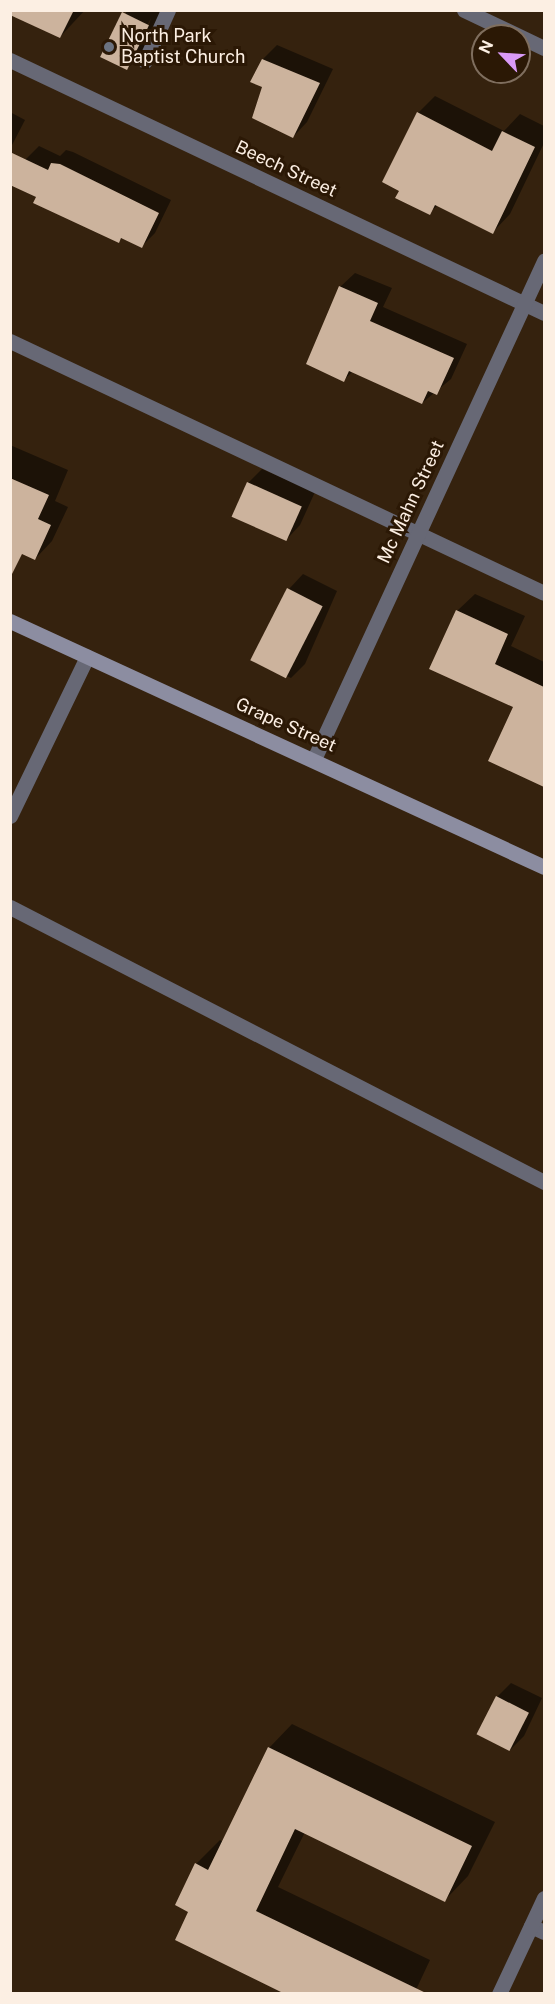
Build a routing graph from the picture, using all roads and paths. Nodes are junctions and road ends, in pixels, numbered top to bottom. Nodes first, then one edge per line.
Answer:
1 (168, 10) edge
2 (464, 10) edge
3 (544, 48) edge
4 (10, 60) edge
5 (145, 61) dead end
6 (544, 261) edge
7 (525, 303) junction
8 (544, 313) edge
9 (10, 341) edge
10 (418, 534) junction
11 (544, 592) edge
12 (10, 621) edge
13 (87, 657) junction
14 (314, 759) junction
15 (10, 816) edge
16 (544, 867) edge
17 (10, 907) edge
18 (544, 1182) edge
19 (544, 1898) edge
20 (538, 1929) edge
21 (499, 1994) edge

1 - 5 street
2 - 3 street
4 - 7 street, Beech Street
6 - 7 street, Mc Mahn Street
7 - 8 street, Beech Street
7 - 10 street, Mc Mahn Street
9 - 10 street
10 - 11 street
10 - 14 street, Mc Mahn Street
12 - 13 street, Grape Street
13 - 14 street, Grape Street
13 - 15 street
14 - 16 street, Grape Street
17 - 18 street
19 - 20 street
20 - 21 street

